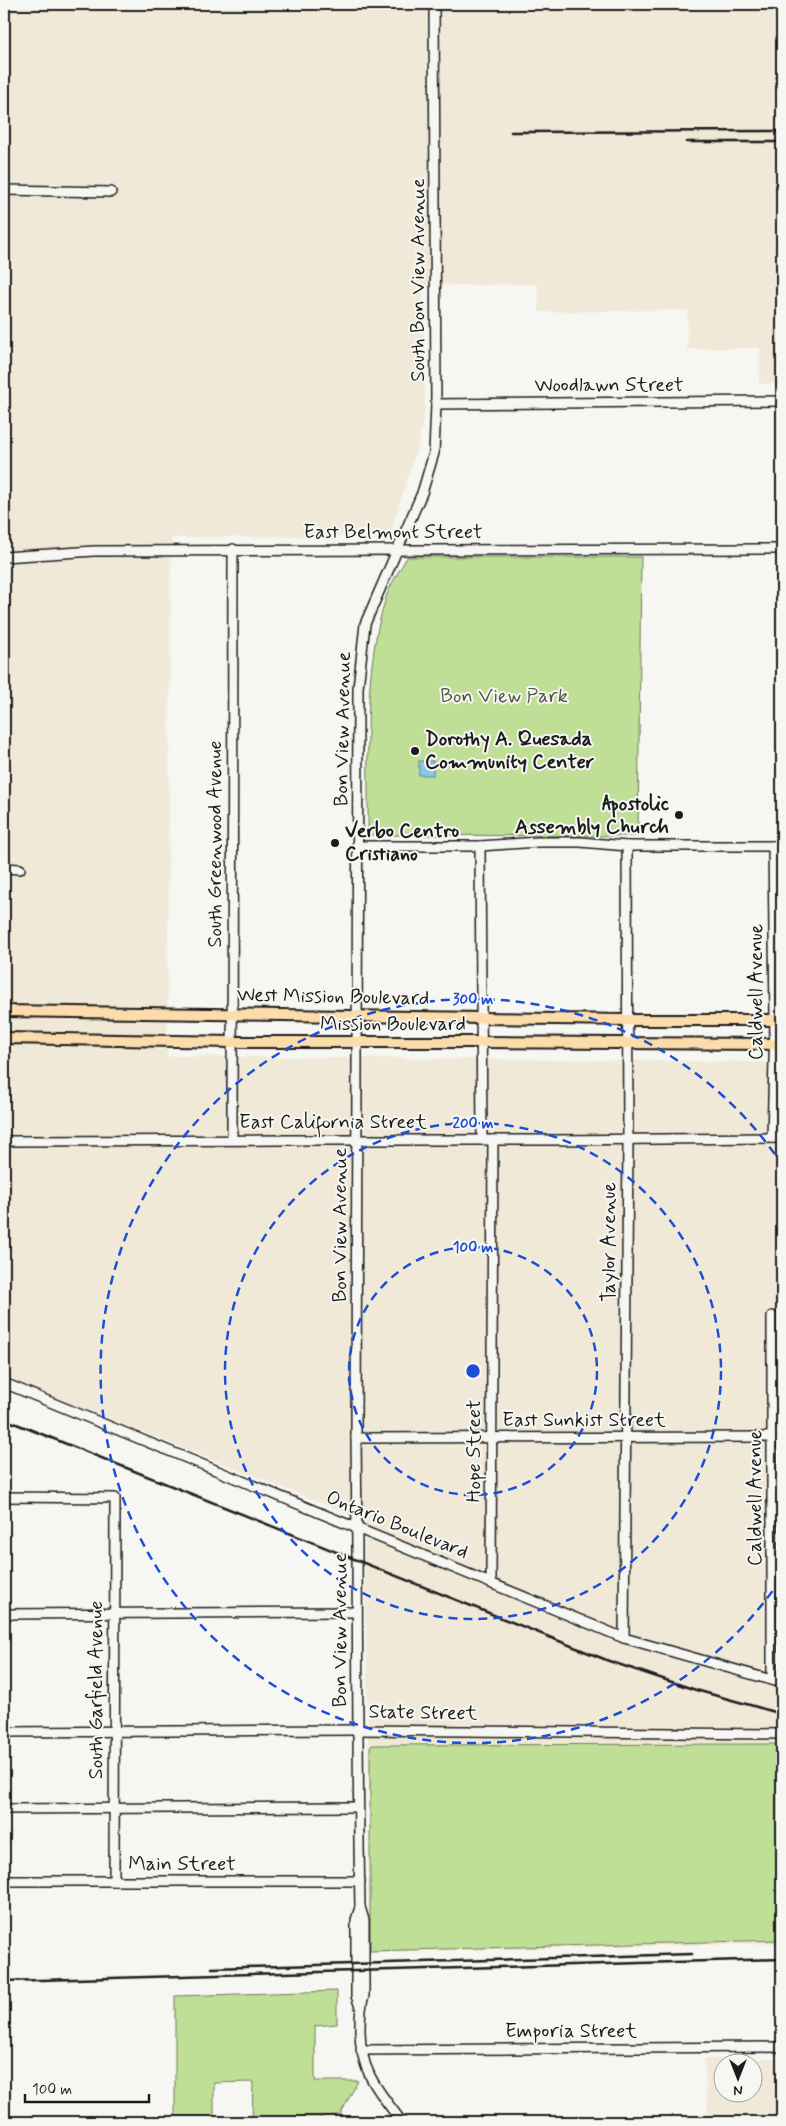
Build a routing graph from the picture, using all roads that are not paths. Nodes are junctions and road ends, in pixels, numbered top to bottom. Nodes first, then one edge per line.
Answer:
1 (434, 4) edge
2 (4, 190) edge
3 (111, 192) dead end
4 (782, 401) edge
5 (436, 404) junction
6 (233, 549) junction
7 (782, 549) edge
8 (397, 550) junction
9 (4, 557) edge
10 (358, 846) junction
11 (480, 846) junction
12 (627, 846) junction
13 (778, 846) edge
14 (4, 868) edge
15 (20, 869) dead end
16 (4, 1011) edge
17 (232, 1013) junction
18 (358, 1015) junction
19 (480, 1018) junction
20 (626, 1020) junction
21 (779, 1020) edge
22 (4, 1038) edge
23 (232, 1042) junction
24 (358, 1042) junction
25 (480, 1042) junction
26 (626, 1044) junction
27 (778, 1044) edge
28 (772, 1138) junction
29 (782, 1138) edge
30 (232, 1139) junction
31 (358, 1139) junction
32 (482, 1140) junction
33 (493, 1140) junction
34 (628, 1140) junction
35 (4, 1141) edge
36 (772, 1316) dead end
37 (4, 1383) edge
38 (492, 1437) junction
39 (356, 1438) junction
40 (626, 1438) junction
41 (778, 1438) edge
42 (4, 1497) edge
43 (357, 1528) junction
44 (491, 1582) junction
45 (357, 1612) junction
46 (4, 1614) edge
47 (114, 1614) junction
48 (624, 1638) junction
49 (772, 1680) junction
50 (782, 1683) edge
51 (358, 1730) junction
52 (4, 1732) edge
53 (113, 1732) junction
54 (782, 1734) edge
55 (114, 1807) junction
56 (4, 1808) edge
57 (358, 1808) junction
58 (4, 1881) edge
59 (114, 1881) junction
60 (360, 1881) junction
61 (782, 2047) edge
62 (361, 2050) junction
63 (402, 2122) edge

1 - 5 street, South Bon View Avenue
2 - 3 street
4 - 5 street, Woodlawn Street
5 - 8 street, South Bon View Avenue
6 - 8 street, East Belmont Street
6 - 9 street, East Belmont Street
6 - 17 street, South Greenwood Avenue
7 - 8 street, East Belmont Street
8 - 10 street, Bon View Avenue
10 - 11 street
10 - 18 street, Bon View Avenue
11 - 12 street
11 - 19 street
12 - 13 street
12 - 20 street, Taylor Avenue
13 - 21 street, Caldwell Avenue
14 - 15 street
16 - 17 main road, West Mission Boulevard
17 - 18 main road, West Mission Boulevard
17 - 23 street, South Greenwood Avenue
18 - 19 main road, West Mission Boulevard
18 - 24 street, Bon View Avenue
19 - 20 main road, West Mission Boulevard
19 - 25 street
20 - 21 main road, West Mission Boulevard
20 - 26 street, Taylor Avenue
21 - 27 street, Caldwell Avenue
22 - 23 main road, Mission Boulevard
23 - 24 main road, Mission Boulevard
23 - 30 street, South Greenwood Avenue
24 - 25 main road, Mission Boulevard
24 - 31 street, Bon View Avenue
25 - 26 main road, Mission Boulevard
25 - 32 street
26 - 27 main road, Mission Boulevard
26 - 34 street, Taylor Avenue
27 - 28 street, Caldwell Avenue
28 - 29 street, East California Street
28 - 34 street, East California Street
30 - 31 street, East California Street
30 - 35 street, East California Street
31 - 32 street, East California Street
31 - 39 street, Bon View Avenue
32 - 33 street, East California Street
33 - 34 street, East California Street
33 - 38 street, Hope Street
34 - 40 street, Taylor Avenue
36 - 41 street, Caldwell Avenue
37 - 43 street, Ontario Boulevard
38 - 39 street, East Sunkist Street
38 - 40 street, East Sunkist Street
38 - 44 street, Hope Street
39 - 43 street, Bon View Avenue
40 - 41 street, East Sunkist Street
40 - 48 street, Taylor Avenue
41 - 49 street, Caldwell Avenue
42 - 47 street, South Garfield Avenue
43 - 44 street, Ontario Boulevard
43 - 45 street, Bon View Avenue
44 - 48 street, Ontario Boulevard
45 - 47 street
45 - 51 street, Bon View Avenue
46 - 47 street
47 - 53 street, South Garfield Avenue
48 - 49 street, Ontario Boulevard
49 - 50 street, Ontario Boulevard
51 - 53 street, State Street
51 - 54 street, State Street
51 - 57 street, Bon View Avenue
52 - 53 street, State Street
53 - 55 street, South Garfield Avenue
55 - 56 street
55 - 57 street
55 - 59 street, South Garfield Avenue
57 - 60 street, Bon View Avenue
58 - 59 street, Main Street
59 - 60 street, Main Street
60 - 62 street, Bon View Avenue
61 - 62 street, Emporia Street
62 - 63 street, Bon View Avenue

